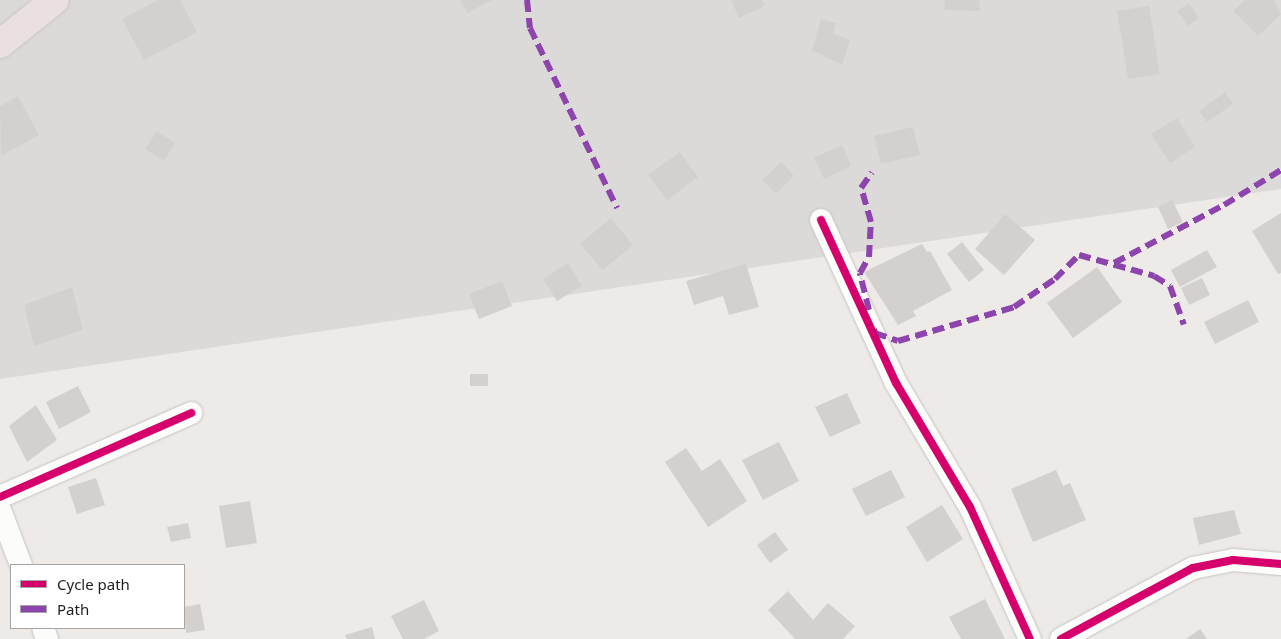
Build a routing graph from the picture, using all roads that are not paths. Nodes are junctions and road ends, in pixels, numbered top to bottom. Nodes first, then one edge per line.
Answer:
1 (55, 0) edge
2 (0, 44) edge
3 (821, 220) dead end
4 (191, 413) dead end
5 (0, 497) edge
6 (0, 510) edge
7 (21, 564) edge
8 (1281, 564) edge
9 (1030, 639) edge
10 (1061, 639) edge

1 - 2 highway
3 - 9 street
4 - 5 street
6 - 7 street
8 - 10 street

